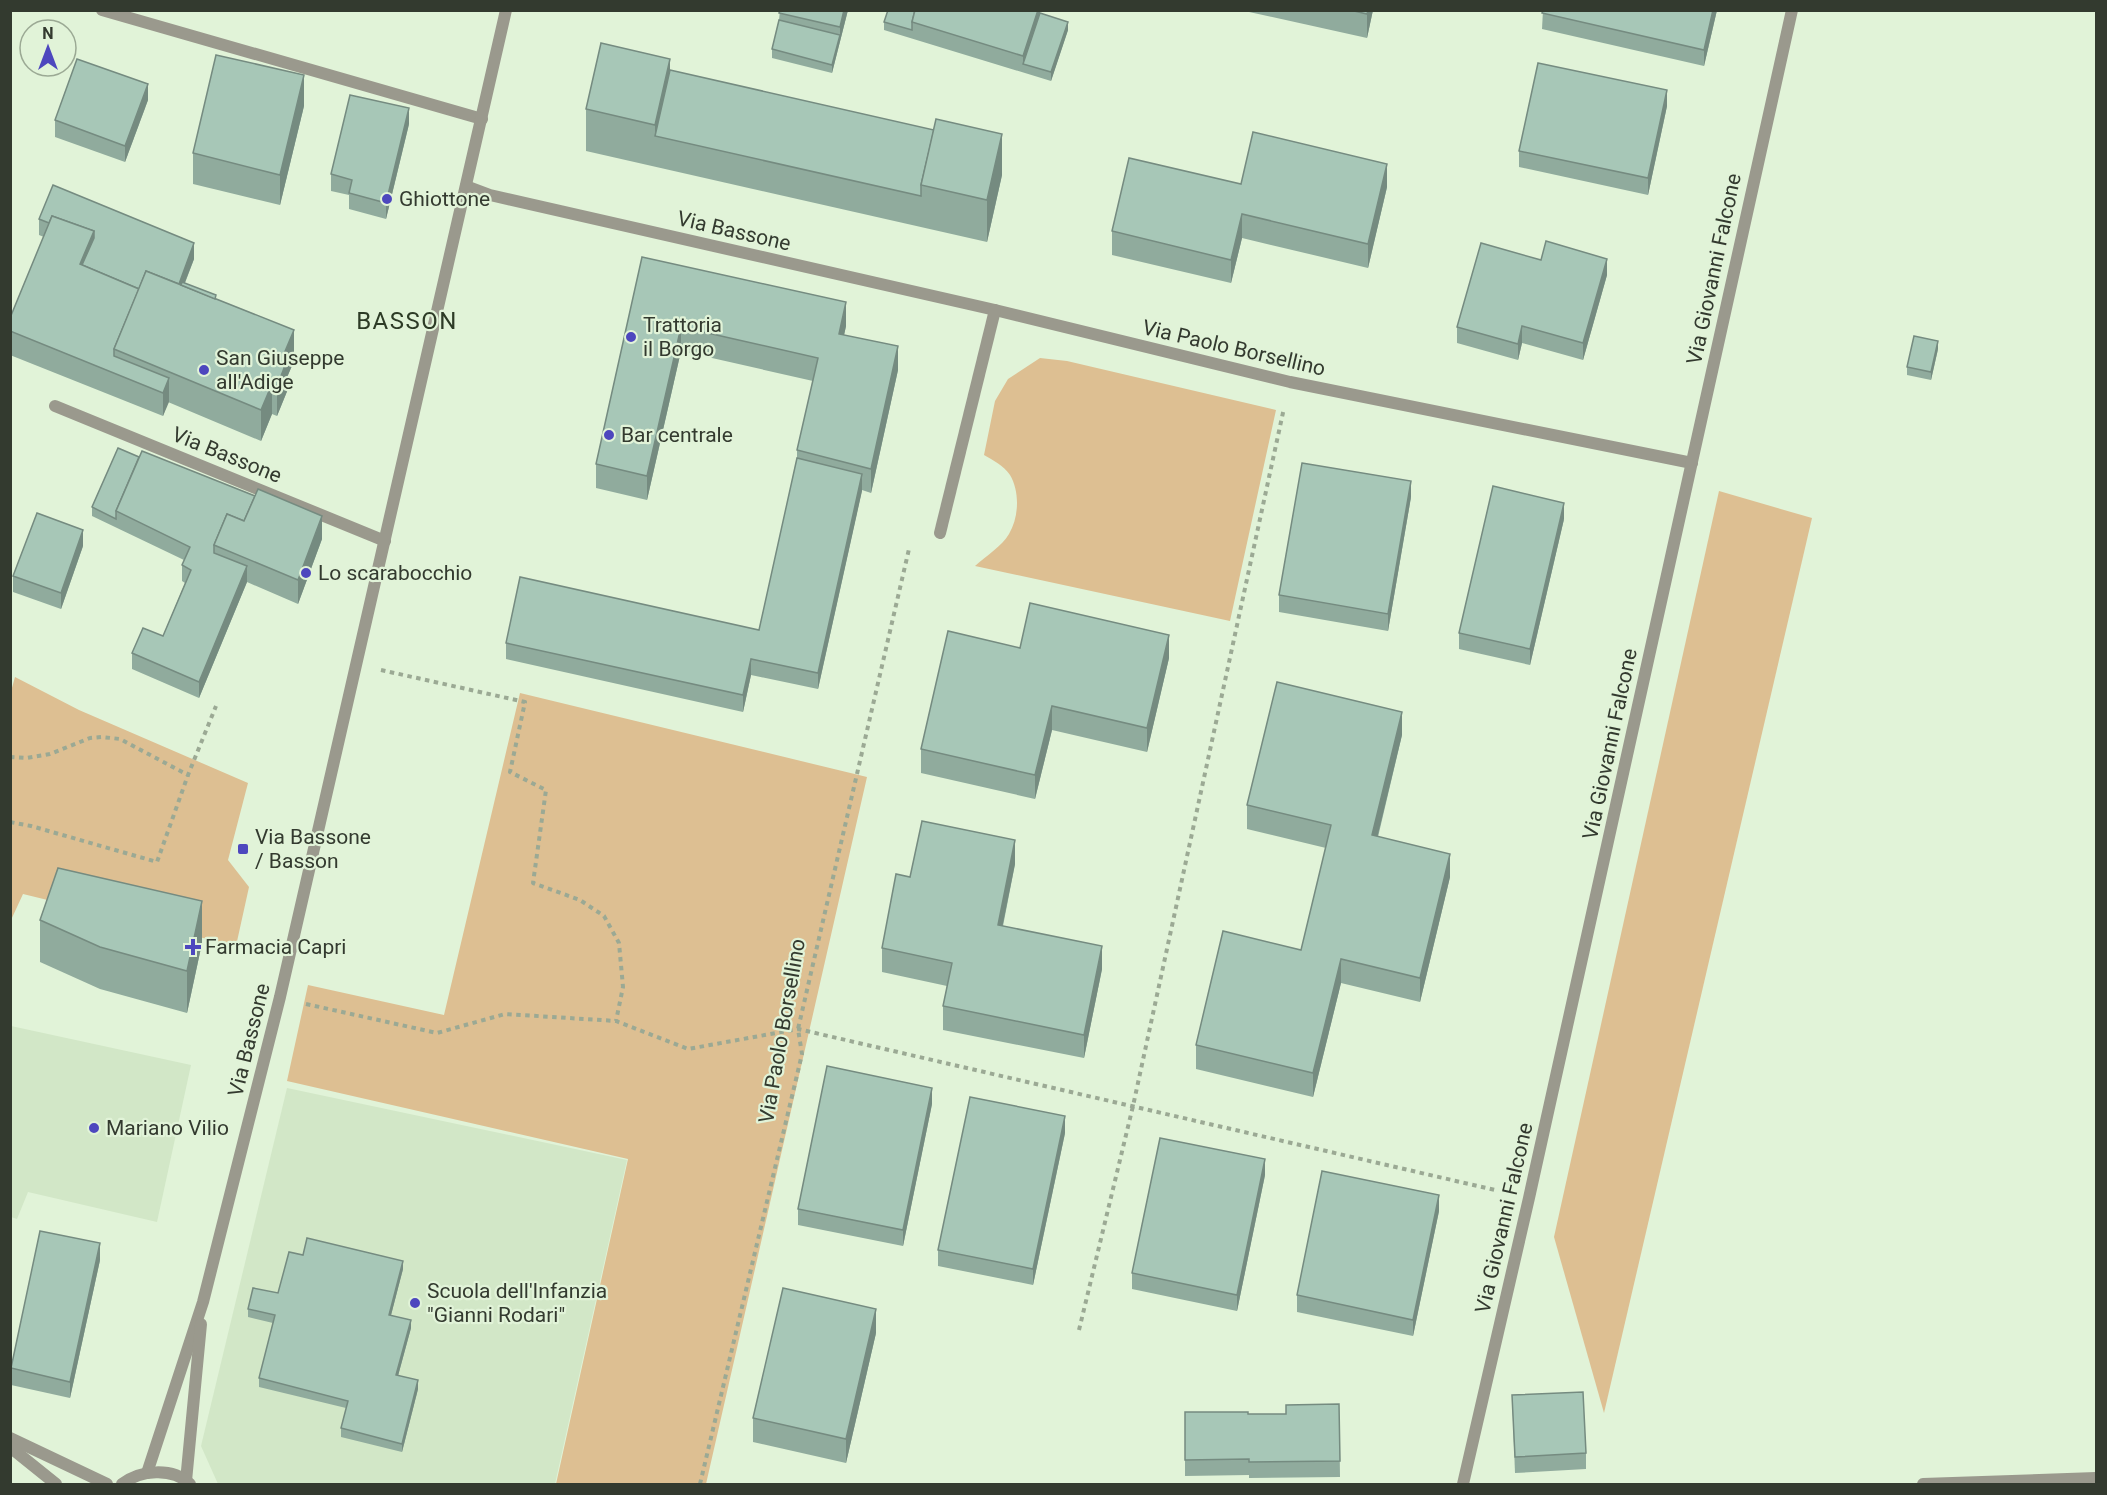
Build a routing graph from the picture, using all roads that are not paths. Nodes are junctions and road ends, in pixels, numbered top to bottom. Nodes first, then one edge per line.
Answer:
1 (102, 10) edge
2 (506, 10) edge
3 (1792, 10) edge
4 (482, 119) junction
5 (466, 186) junction
6 (995, 310) junction
7 (55, 406) dead end
8 (1692, 463) junction
9 (939, 533) dead end
10 (385, 541) junction
11 (203, 1302) junction
12 (10, 1438) edge
13 (10, 1447) edge
14 (147, 1473) junction
15 (2097, 1478) edge
16 (188, 1483) edge
17 (56, 1485) edge
18 (107, 1485) edge
19 (122, 1485) edge
20 (1463, 1485) edge
21 (1923, 1485) edge

1 - 4 street
2 - 4 street, Via Bassone
3 - 8 street, Via Giovanni Falcone
4 - 5 street, Via Bassone
5 - 6 street, Via Bassone
5 - 10 street, Via Bassone
6 - 8 street, Via Paolo Borsellino
6 - 9 street
7 - 10 street, Via Bassone
8 - 20 street, Via Giovanni Falcone
10 - 11 street, Via Bassone
11 - 14 street, Via Bassone
11 - 16 street
12 - 18 street
13 - 17 street
14 - 16 street
14 - 19 street
15 - 21 street

